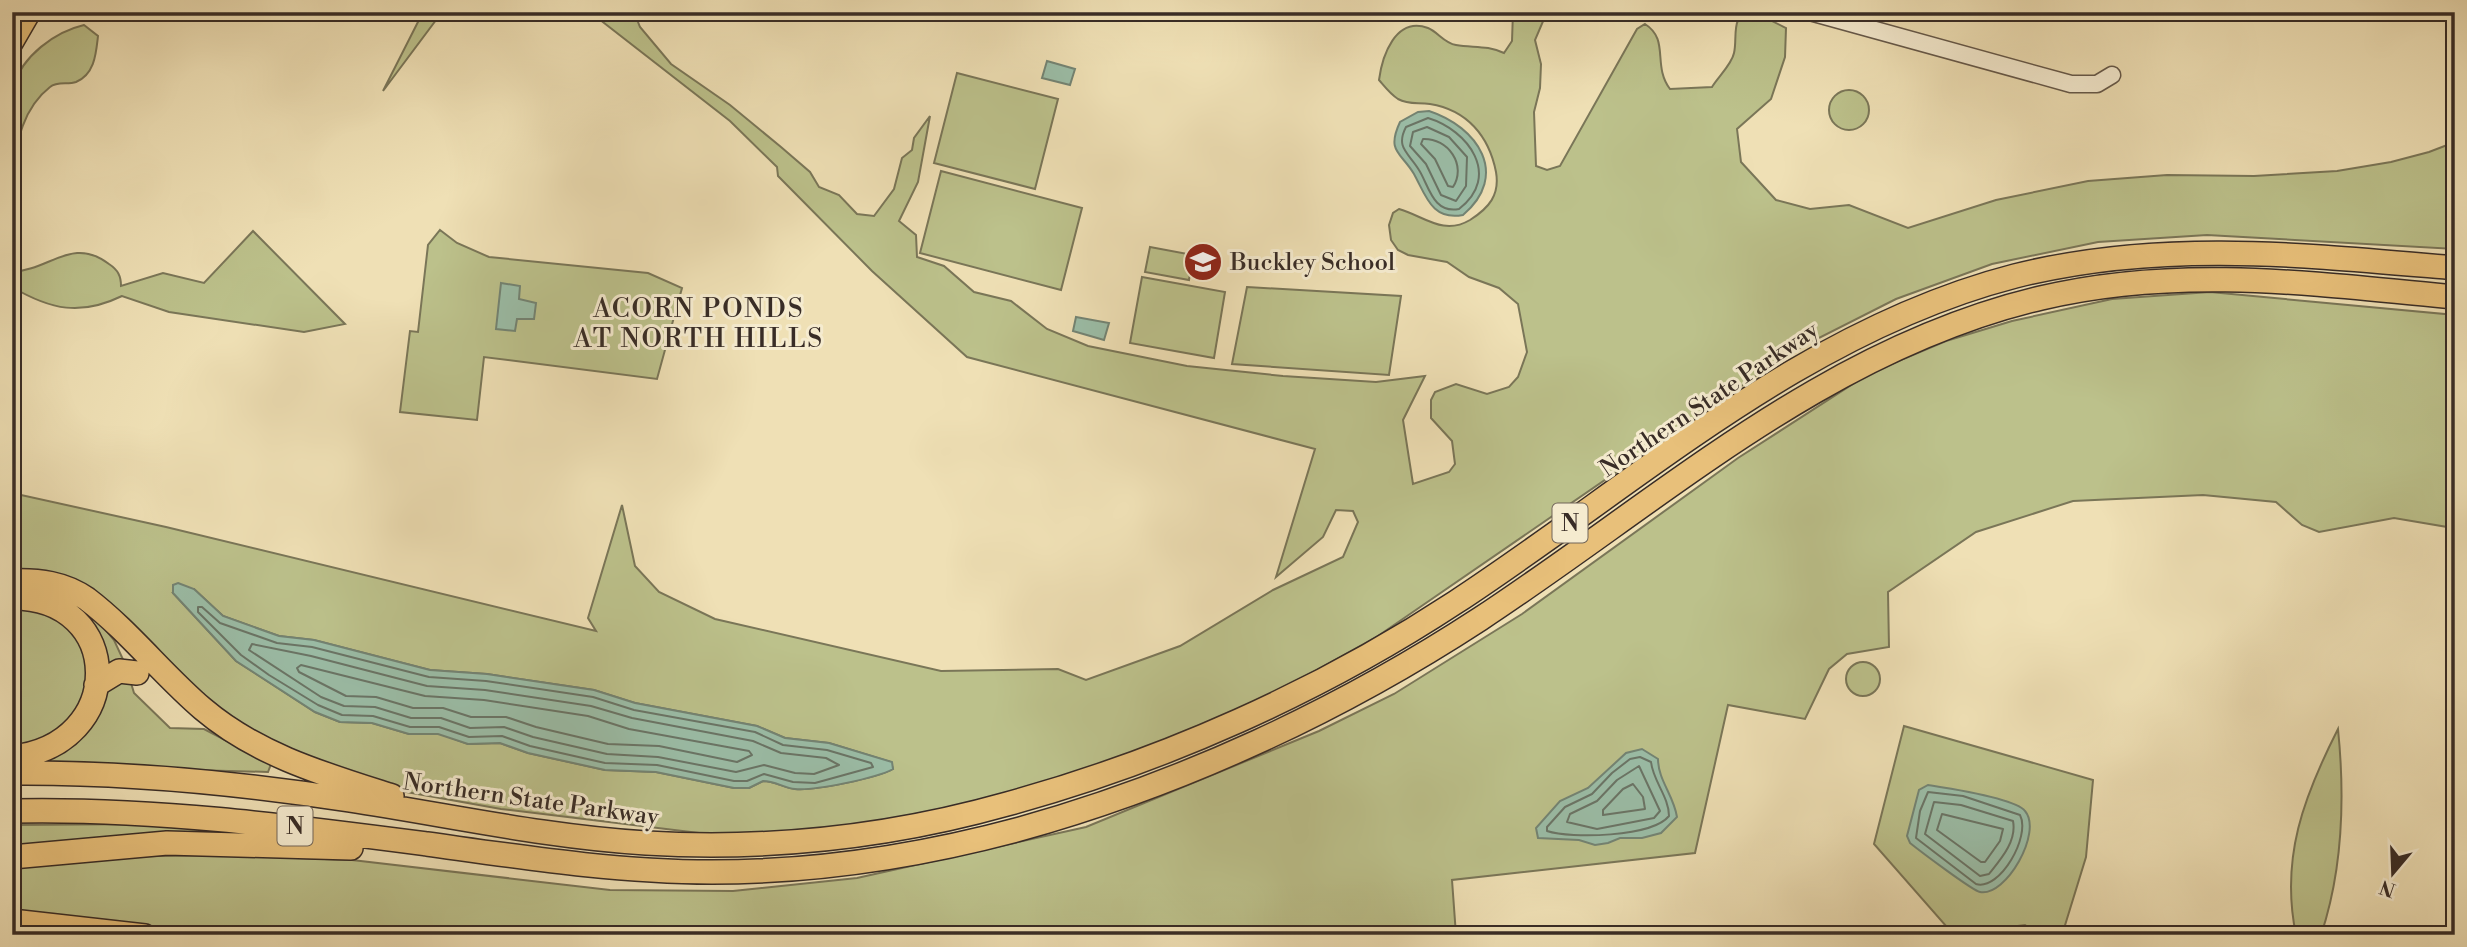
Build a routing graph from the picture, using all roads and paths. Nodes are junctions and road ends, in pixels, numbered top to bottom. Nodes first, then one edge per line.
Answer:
1 (30, 12) edge
2 (1810, 12) edge
3 (12, 43) edge
4 (2112, 75) dead end
5 (2455, 268) edge
6 (2455, 298) edge
7 (12, 581) edge
8 (12, 598) edge
9 (137, 673) dead end
10 (96, 685) junction
11 (12, 757) edge
12 (12, 773) edge
13 (12, 811) edge
14 (465, 819) junction
15 (12, 856) edge
16 (576, 864) junction
17 (12, 920) edge
18 (145, 935) edge

1 - 3 main road
2 - 4 street
5 - 14 highway, Northern State Parkway / N
6 - 16 highway, Northern State Parkway / N
7 - 14 highway
8 - 10 highway
9 - 10 highway
10 - 11 highway
12 - 14 highway, Northern State Parkway / N
13 - 16 highway, Northern State Parkway / N
15 - 16 highway
17 - 18 main road

